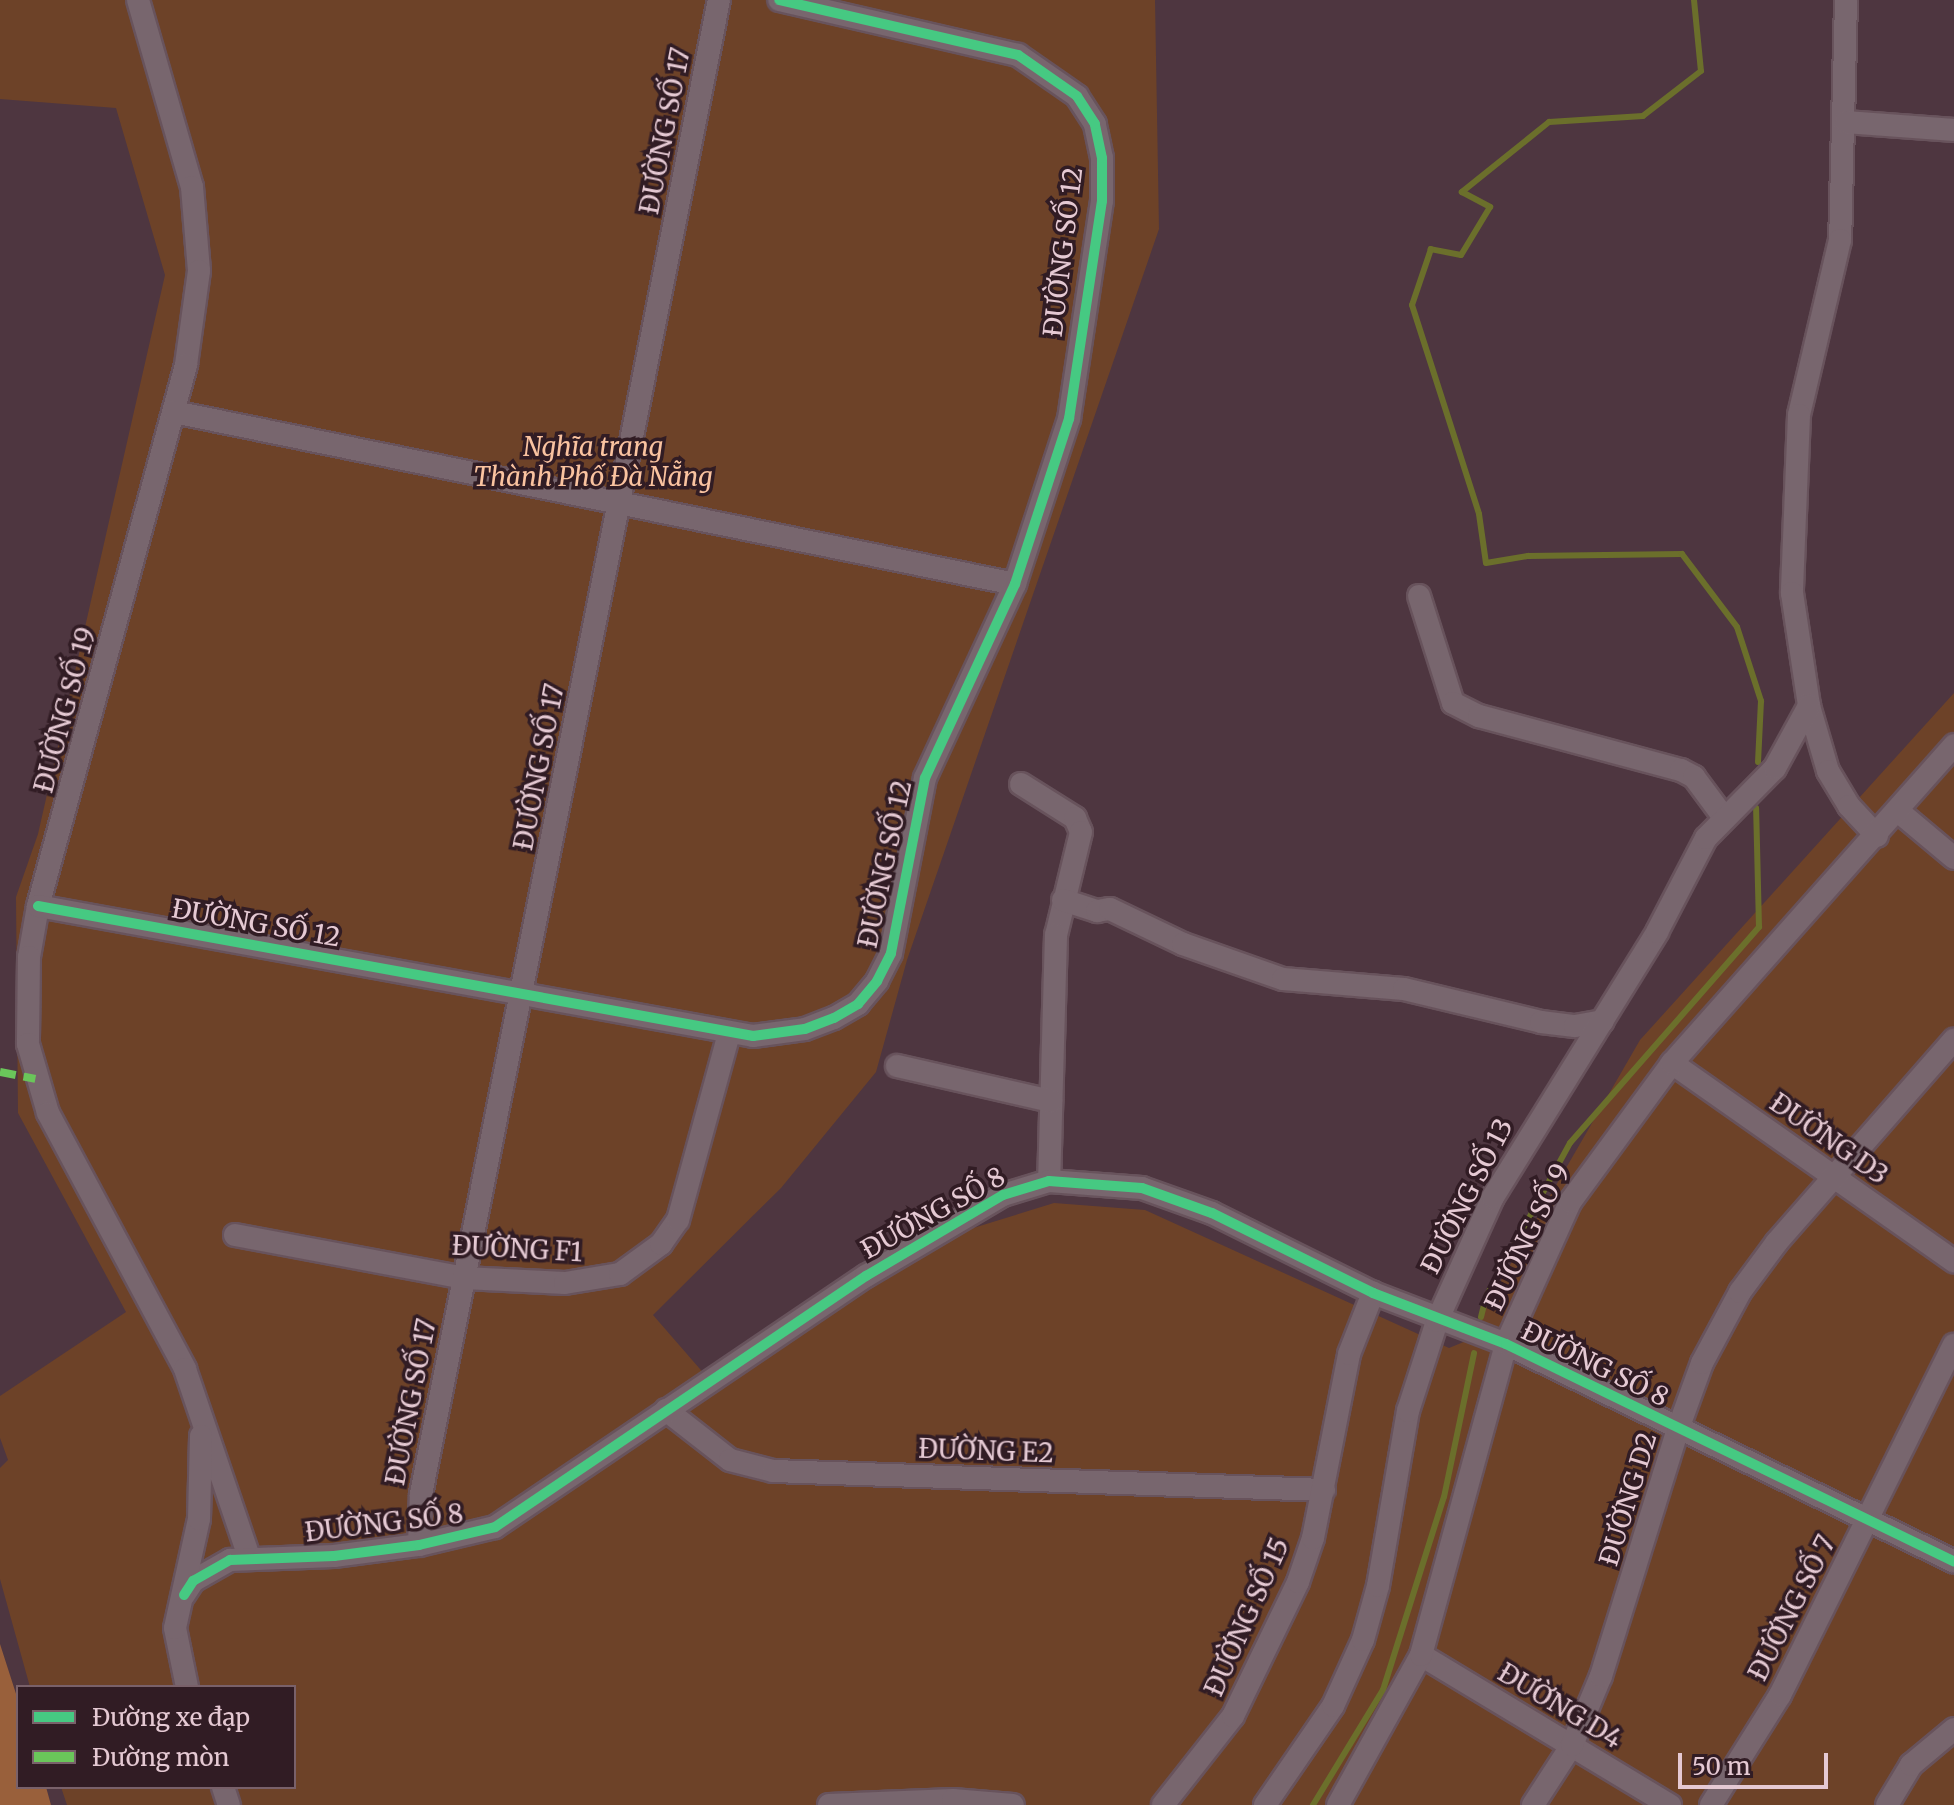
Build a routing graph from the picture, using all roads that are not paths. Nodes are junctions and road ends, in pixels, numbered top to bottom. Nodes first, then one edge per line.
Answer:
1 (138, 0) edge
2 (719, 0) edge
3 (779, 0) edge
4 (1846, 0) edge
5 (1846, 122) junction
6 (1954, 130) edge
7 (174, 412) junction
8 (620, 502) junction
9 (1015, 584) junction
10 (1419, 596) dead end
11 (1809, 706) junction
12 (1954, 745) edge
13 (1021, 784) dead end
14 (1898, 811) junction
15 (1723, 816) junction
16 (1877, 836) junction
17 (1954, 858) edge
18 (1063, 900) junction
19 (38, 906) junction
20 (523, 994) junction
21 (1603, 1021) junction
22 (729, 1033) junction
23 (1954, 1040) edge
24 (897, 1066) dead end
25 (1683, 1071) junction
26 (1051, 1101) junction
27 (1833, 1176) junction
28 (1049, 1181) junction
29 (235, 1235) dead end
30 (1954, 1261) edge
31 (464, 1278) junction
32 (1373, 1293) junction
33 (1437, 1321) junction
34 (1506, 1344) junction
35 (1954, 1345) edge
36 (200, 1407) junction
37 (666, 1410) junction
38 (1678, 1429) junction
39 (1324, 1490) junction
40 (1868, 1522) junction
41 (419, 1545) junction
42 (249, 1557) junction
43 (1954, 1562) edge
44 (184, 1595) junction
45 (1421, 1655) junction
46 (187, 1685) edge
47 (1954, 1729) edge
48 (1572, 1745) junction
49 (829, 1805) edge
50 (1013, 1805) edge
51 (1163, 1805) edge
52 (1265, 1805) edge
53 (1338, 1805) edge
54 (1533, 1805) edge
55 (1670, 1805) edge
56 (1711, 1805) edge
57 (1887, 1805) edge

1 - 7 street, ĐƯỜNG SỐ 19
2 - 8 street, ĐƯỜNG SỐ 17
3 - 9 street, ĐƯỜNG SỐ 12
4 - 5 street
5 - 6 street
5 - 11 street
7 - 8 street
7 - 19 street, ĐƯỜNG SỐ 19
8 - 9 street
8 - 20 street, ĐƯỜNG SỐ 17
9 - 22 street, ĐƯỜNG SỐ 12
10 - 15 street
11 - 15 street, ĐƯỜNG SỐ 13
11 - 16 street
12 - 14 street, ĐƯỜNG SỐ 9
13 - 18 street
14 - 16 street, ĐƯỜNG SỐ 9
14 - 17 street
15 - 21 street, ĐƯỜNG SỐ 13
16 - 25 street, ĐƯỜNG SỐ 9
18 - 21 street
18 - 26 street
19 - 20 street, ĐƯỜNG SỐ 12
19 - 36 street, ĐƯỜNG SỐ 19
20 - 22 street, ĐƯỜNG SỐ 12
20 - 31 street, ĐƯỜNG SỐ 17
21 - 33 street, ĐƯỜNG SỐ 13
22 - 31 street, ĐƯỜNG F1
23 - 27 street, ĐƯỜNG D2
24 - 26 street
25 - 27 street, ĐƯỜNG D3
25 - 34 street, ĐƯỜNG SỐ 9
26 - 28 street
27 - 30 street, ĐƯỜNG D3
27 - 38 street, ĐƯỜNG D2
28 - 32 street, ĐƯỜNG SỐ 8
28 - 37 street, ĐƯỜNG SỐ 8
29 - 31 street, ĐƯỜNG F1
31 - 41 street, ĐƯỜNG SỐ 17
32 - 33 street, ĐƯỜNG SỐ 8
32 - 39 street, ĐƯỜNG SỐ 15
33 - 34 street, ĐƯỜNG SỐ 8
33 - 52 street, ĐƯỜNG SỐ 13
34 - 38 street, ĐƯỜNG SỐ 8
34 - 45 street, ĐƯỜNG SỐ 9
35 - 40 street, ĐƯỜNG SỐ 7
36 - 42 street, ĐƯỜNG SỐ 19
36 - 44 street, ĐƯỜNG SỐ 19
37 - 39 street, ĐƯỜNG E2
37 - 41 street, ĐƯỜNG SỐ 8
38 - 40 street, ĐƯỜNG SỐ 8
38 - 48 street, ĐƯỜNG D2
39 - 51 street, ĐƯỜNG SỐ 15
40 - 43 street, ĐƯỜNG SỐ 8
40 - 56 street, ĐƯỜNG SỐ 7
41 - 42 street, ĐƯỜNG SỐ 8
42 - 44 street, ĐƯỜNG SỐ 8
44 - 46 street, ĐƯỜNG SỐ 19
45 - 48 street, ĐƯỜNG D4
45 - 53 street, ĐƯỜNG SỐ 9
47 - 57 street
48 - 54 street, ĐƯỜNG D2
48 - 55 street, ĐƯỜNG D4
49 - 50 street

